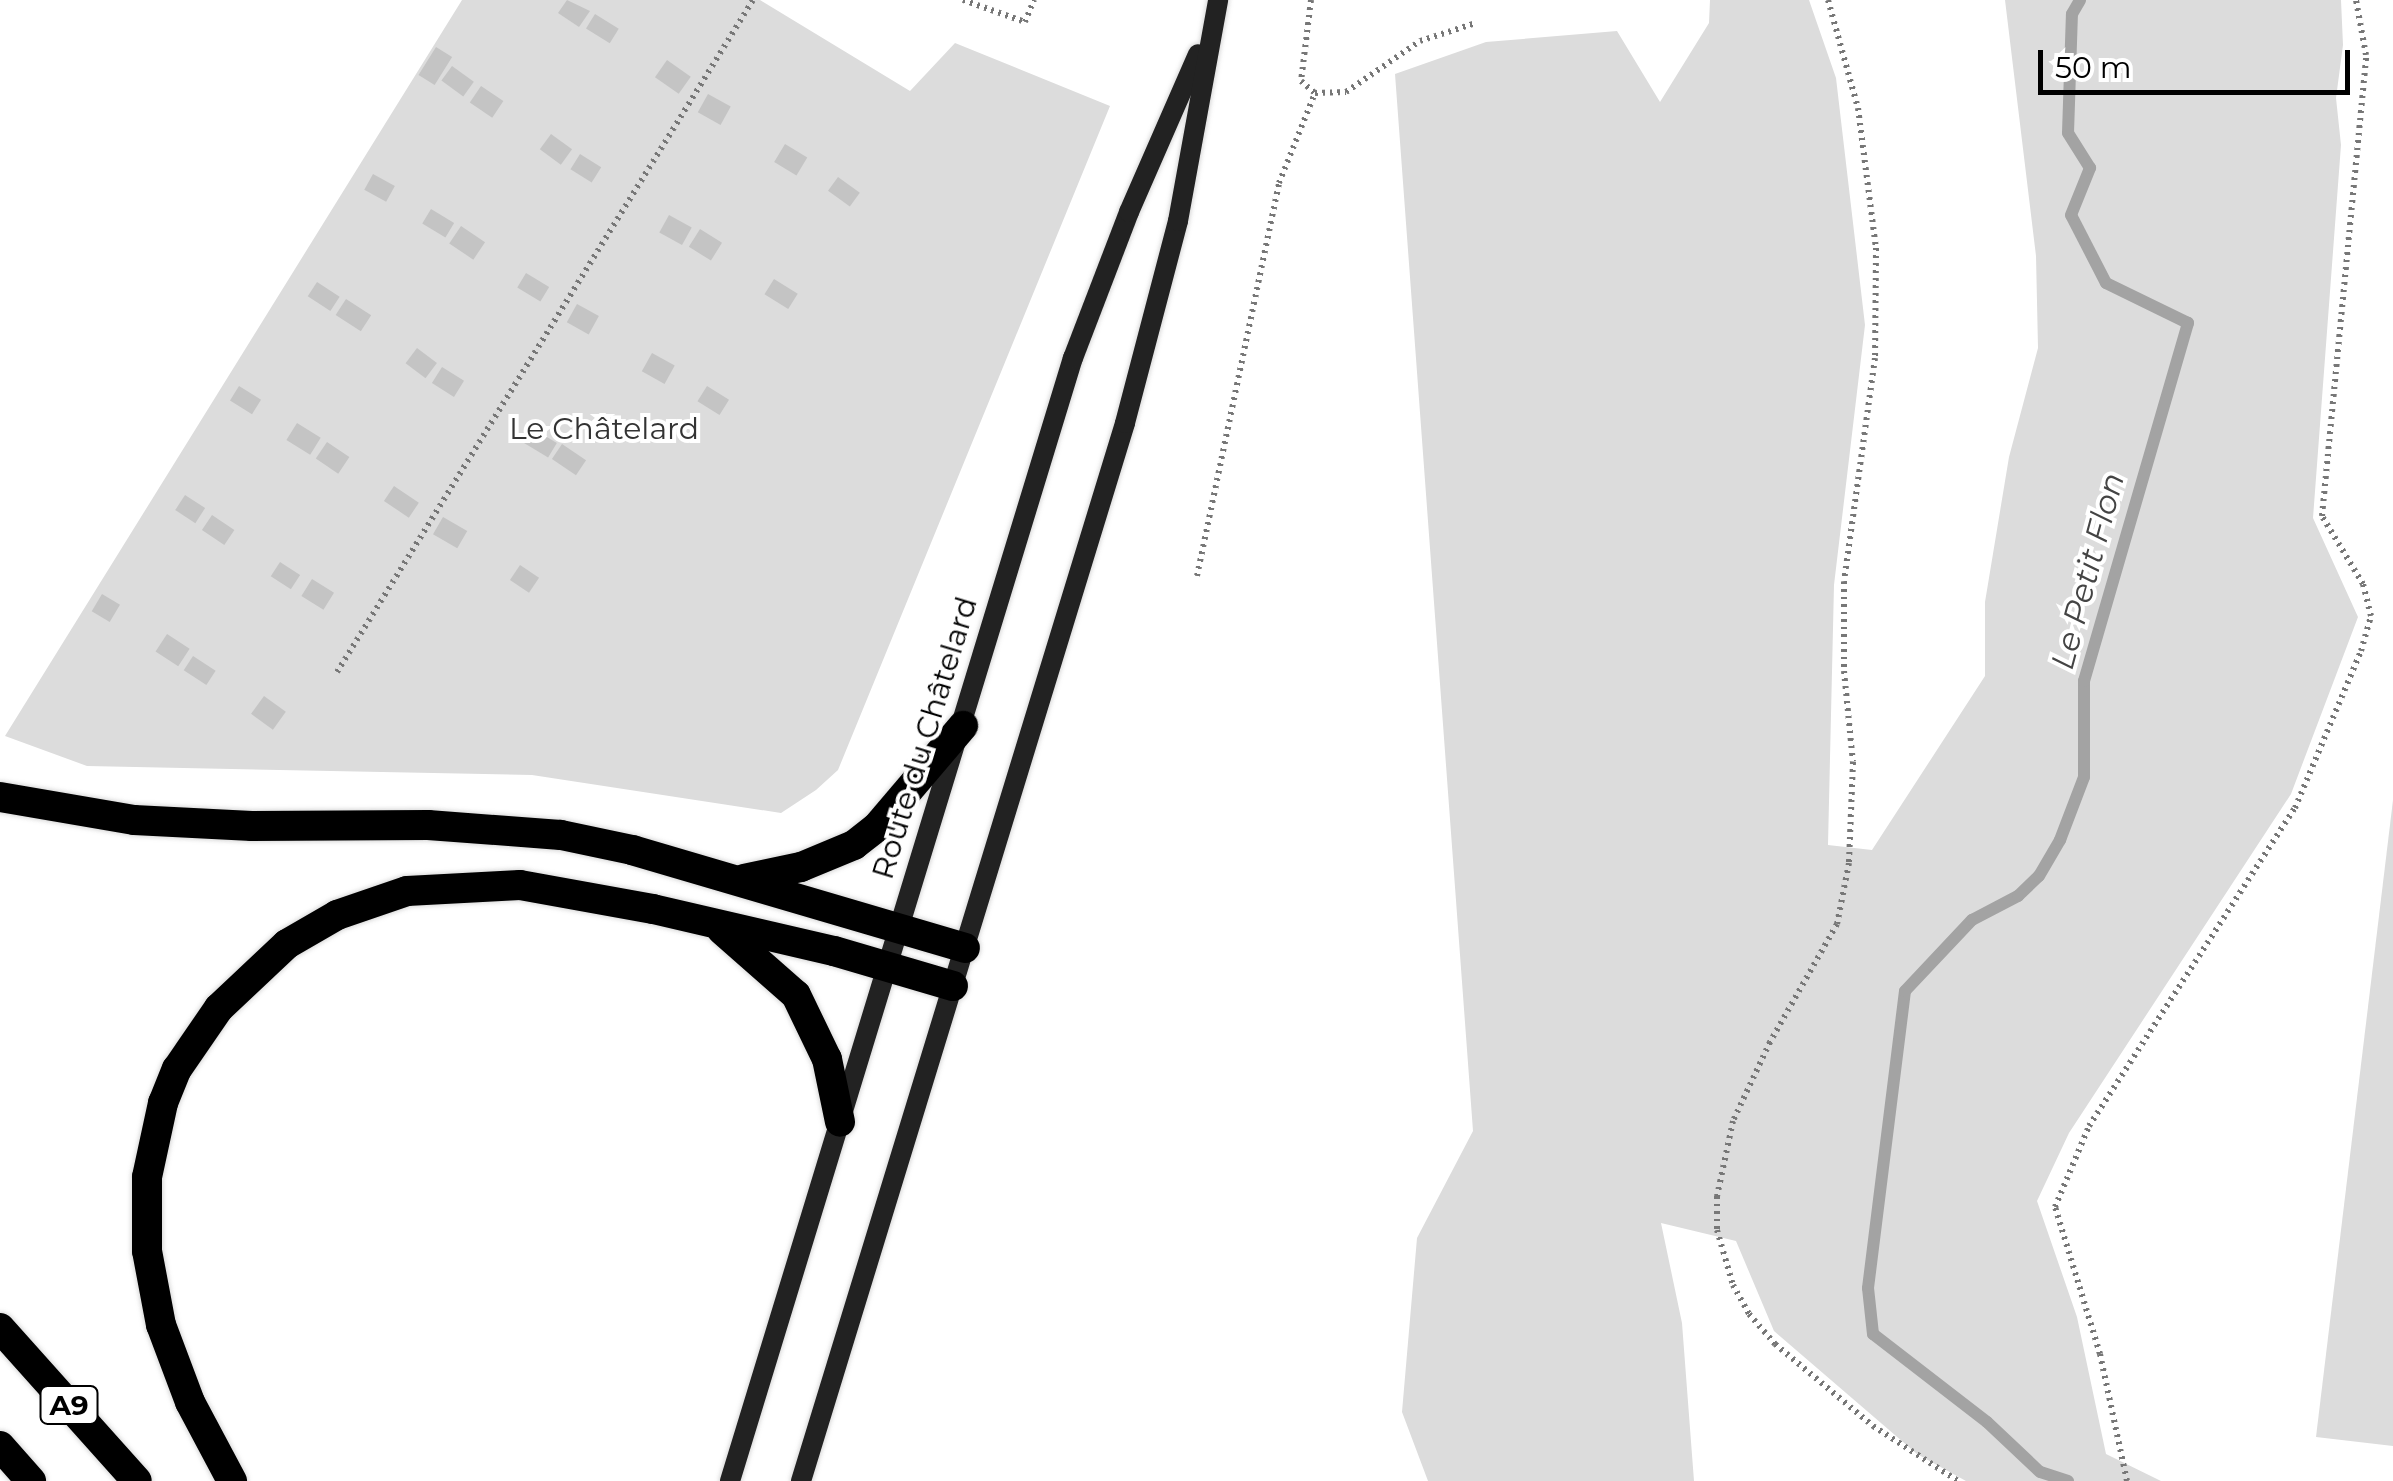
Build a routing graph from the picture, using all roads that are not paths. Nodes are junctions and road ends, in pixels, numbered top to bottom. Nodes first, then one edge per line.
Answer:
1 (1218, 0) edge
2 (1211, 24) junction
3 (963, 726) junction
4 (0, 797) edge
5 (740, 880) junction
6 (898, 927) junction
7 (719, 928) junction
8 (965, 948) junction
9 (888, 966) junction
10 (953, 986) junction
11 (840, 1122) junction
12 (0, 1328) edge
13 (0, 1446) edge
14 (31, 1481) edge
15 (138, 1481) edge
16 (232, 1481) edge
17 (730, 1481) edge
18 (801, 1481) edge

1 - 2 main road, Route du Châtelard
2 - 3 main road, Route du Châtelard
2 - 8 main road, Route du Châtelard
3 - 5 highway
3 - 6 main road, Route du Châtelard
4 - 5 highway
5 - 6 highway
6 - 8 highway
6 - 9 main road, Route du Châtelard
7 - 9 highway
7 - 11 highway
7 - 16 highway
8 - 10 main road, Route du Châtelard
9 - 10 highway
9 - 11 main road, Route du Châtelard
10 - 18 main road, Route du Châtelard
11 - 17 main road, Route du Châtelard
12 - 15 highway, A9
13 - 14 highway, A9

